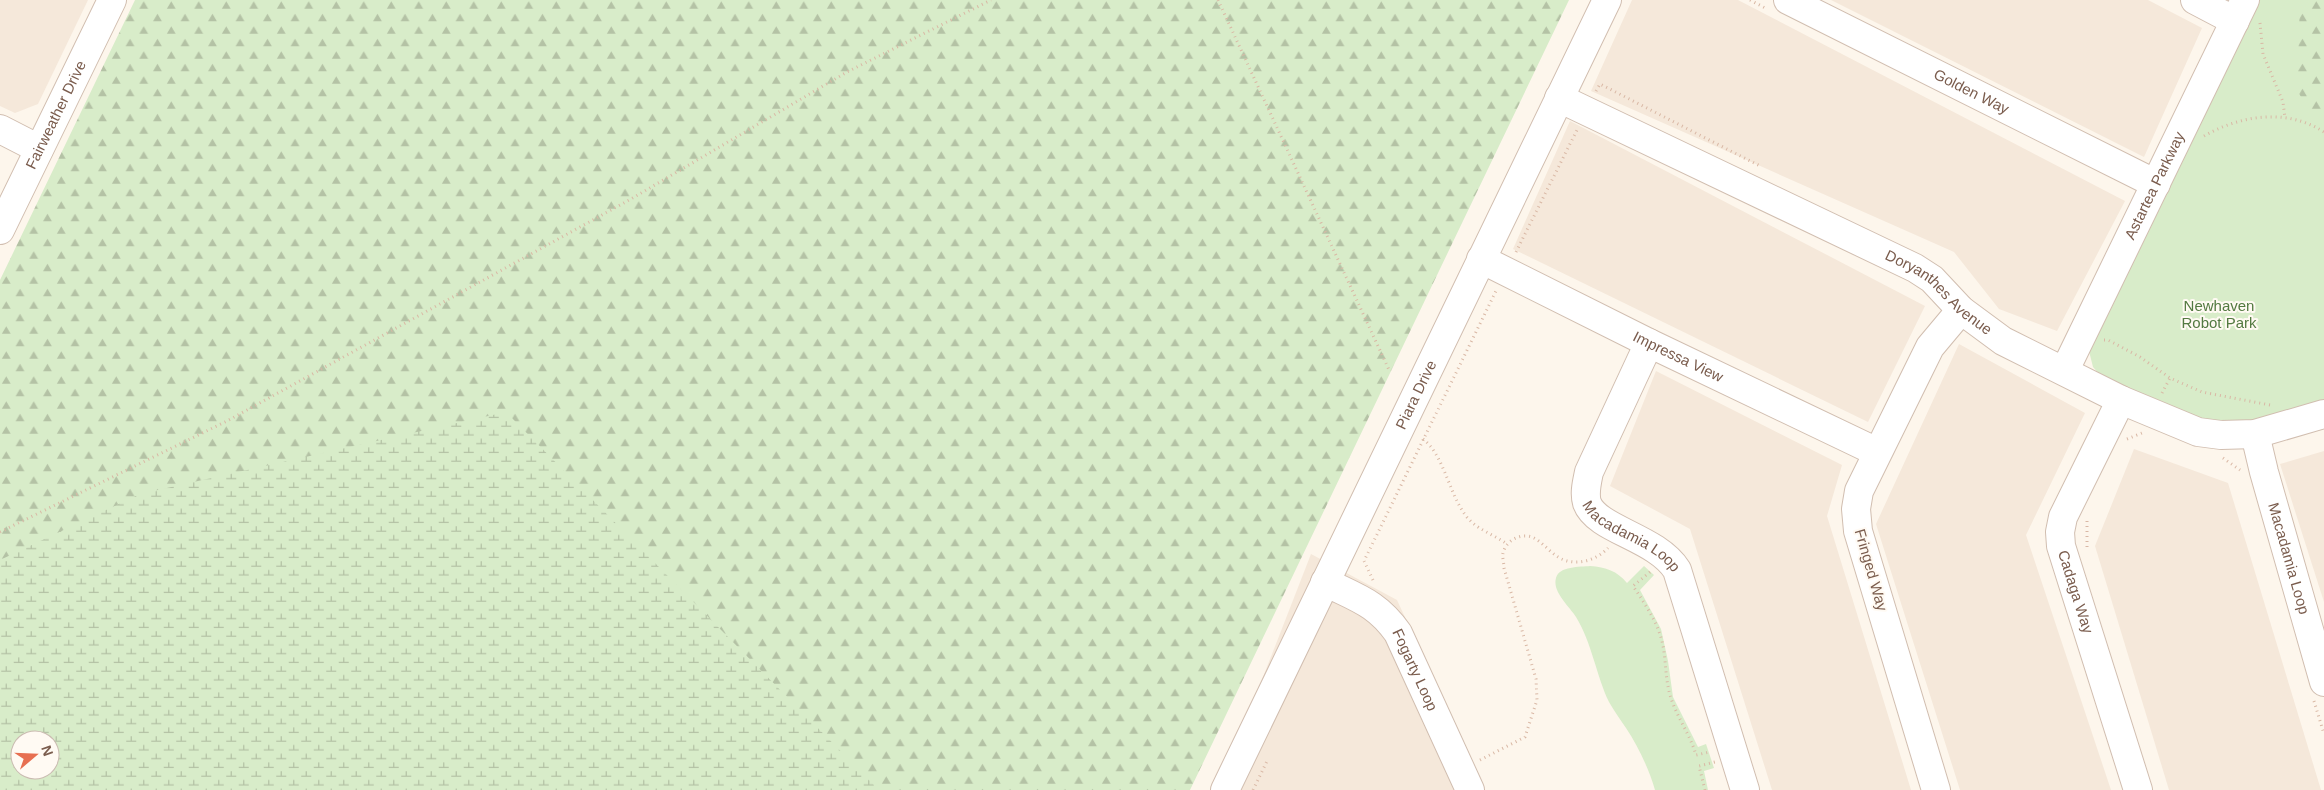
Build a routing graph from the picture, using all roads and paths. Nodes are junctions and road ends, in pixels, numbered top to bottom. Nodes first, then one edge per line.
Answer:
1 (112, 0) edge
2 (991, 0) edge
3 (1218, 0) edge
4 (1606, 0) edge
5 (1788, 0) edge
6 (2195, 0) edge
7 (2247, 12) edge
8 (1558, 98) junction
9 (1586, 111) junction
10 (2285, 118) junction
11 (0, 129) edge
12 (2324, 132) edge
13 (2200, 138) dead end
14 (39, 149) junction
15 (1768, 170) dead end
16 (2156, 184) junction
17 (0, 230) edge
18 (1481, 259) junction
19 (1506, 272) junction
20 (1961, 310) junction
21 (2099, 340) dead end
22 (1649, 344) junction
23 (2065, 370) junction
24 (1390, 372) dead end
25 (2170, 378) junction
26 (2162, 395) dead end
27 (2121, 400) junction
28 (2272, 405) dead end
29 (2324, 414) edge
30 (2151, 432) dead end
31 (2255, 434) junction
32 (1423, 439) junction
33 (2122, 440) dead end
34 (1877, 452) junction
35 (2216, 458) dead end
36 (2245, 474) dead end
37 (2088, 514) dead end
38 (0, 532) edge
39 (1602, 542) dead end
40 (1507, 544) junction
41 (2087, 552) dead end
42 (1648, 566) dead end
43 (1325, 582) junction
44 (1364, 601) junction
45 (2318, 689) edge
46 (2324, 734) edge
47 (1715, 751) dead end
48 (1270, 754) dead end
49 (1716, 756) dead end
50 (1465, 780) edge
51 (1225, 790) edge
52 (1253, 790) edge
53 (1705, 790) edge
54 (1745, 790) edge
55 (1936, 790) edge
56 (2138, 790) edge

1 - 14 street, Fairweather Drive
2 - 38 path
3 - 24 path
4 - 8 street, Piara Drive
5 - 16 street, Golden Way
6 - 7 street
7 - 10 path
7 - 16 street, Astartea Parkway
8 - 9 street, Doryanthes Avenue
8 - 18 street, Piara Drive
9 - 15 path
9 - 19 path
9 - 20 street, Doryanthes Avenue
10 - 12 path
10 - 13 path
11 - 14 street
14 - 17 street, Fairweather Drive
16 - 23 street, Astartea Parkway
18 - 19 street, Impressa View
18 - 43 street, Piara Drive
19 - 22 street, Impressa View
19 - 32 path
20 - 23 street, Doryanthes Avenue
20 - 34 street, Fringed Way
21 - 25 path
22 - 34 street, Impressa View
22 - 54 street, Macadamia Loop
23 - 27 street, Doryanthes Avenue
25 - 26 path
25 - 28 path
27 - 31 street, Doryanthes Avenue
27 - 56 street, Cadaga Way
29 - 31 street, Doryanthes Avenue
30 - 33 path
31 - 45 street, Macadamia Loop
32 - 40 path
32 - 44 path
34 - 55 street, Fringed Way
35 - 36 path
37 - 41 path
39 - 40 path
40 - 50 path
42 - 47 path
43 - 44 street, Fogarty Loop
43 - 51 street, Piara Drive
44 - 50 street, Fogarty Loop
45 - 46 path
48 - 52 path
49 - 53 path

